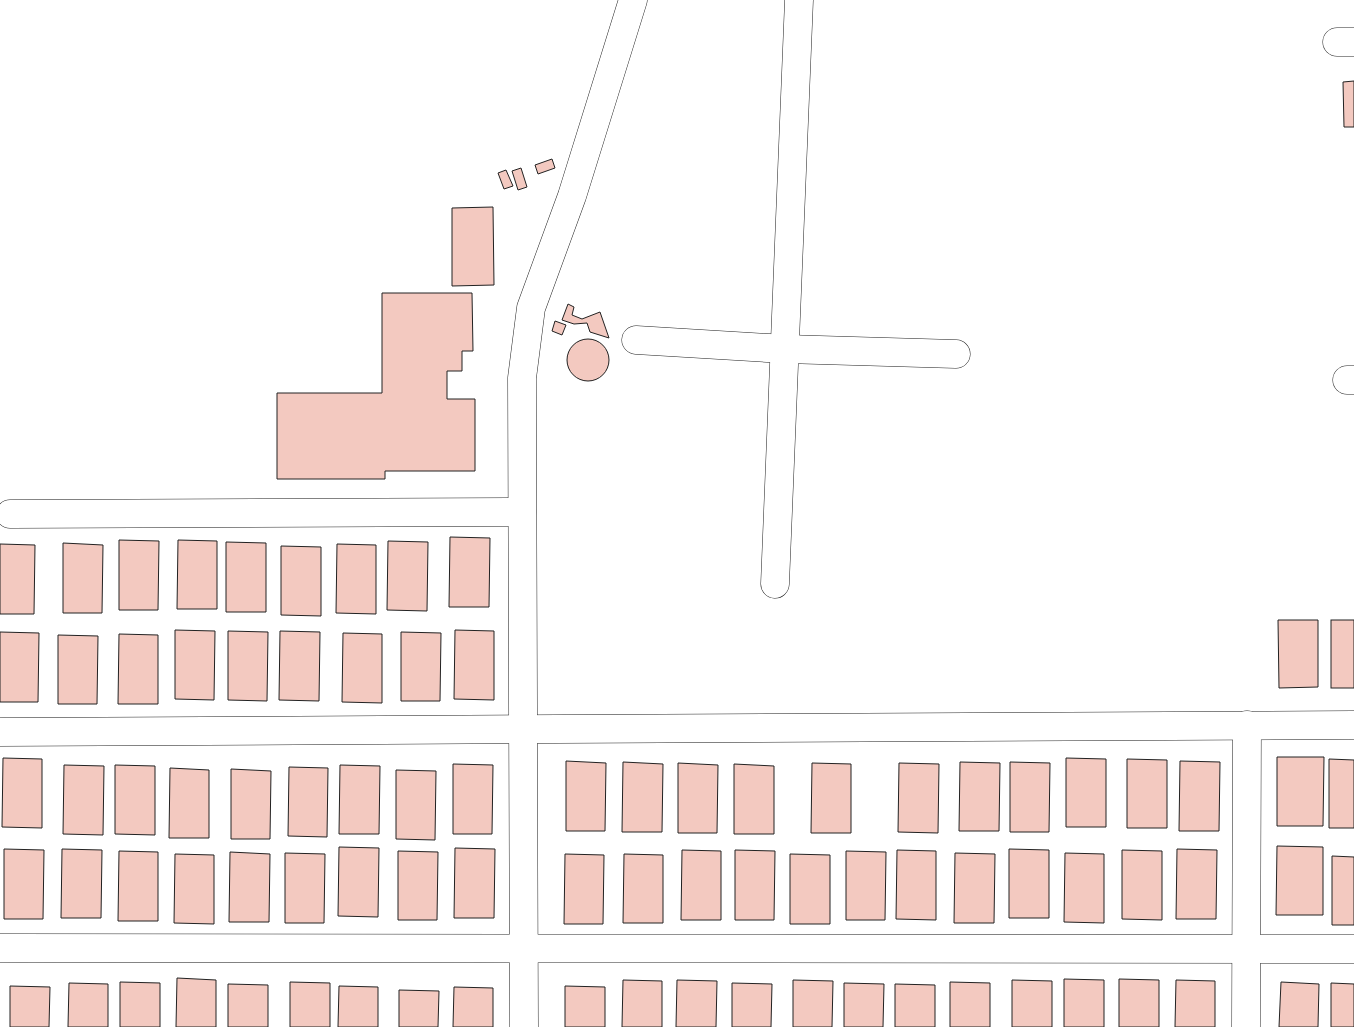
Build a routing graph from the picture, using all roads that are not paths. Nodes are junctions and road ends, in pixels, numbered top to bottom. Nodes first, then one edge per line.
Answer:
1 (633, 0) edge
2 (798, 0) edge
3 (636, 340) dead end
4 (784, 349) junction
5 (956, 354) dead end
6 (522, 512) junction
7 (10, 514) dead end
8 (775, 584) dead end
9 (1247, 725) junction
10 (1354, 725) edge
11 (523, 728) junction
12 (0, 732) edge
13 (0, 948) edge
14 (1247, 948) junction
15 (524, 949) junction
16 (1354, 949) edge
17 (524, 1027) edge
18 (1246, 1027) edge

1 - 6 street
2 - 4 street
3 - 4 street
4 - 5 street
4 - 8 street
6 - 7 street
6 - 11 street
9 - 10 street
9 - 11 street
9 - 14 street
11 - 12 street
11 - 15 street
13 - 15 street
14 - 15 street
14 - 16 street
14 - 18 street
15 - 17 street

